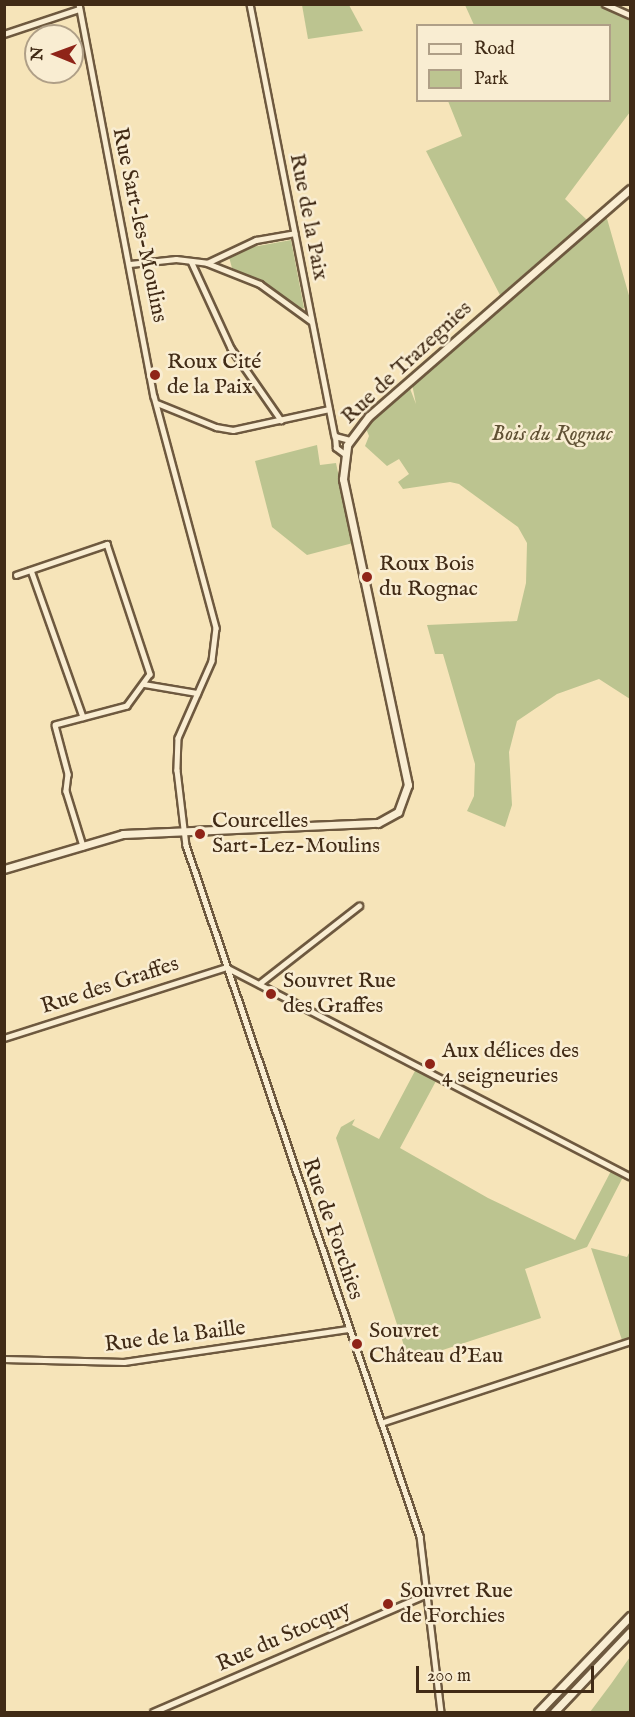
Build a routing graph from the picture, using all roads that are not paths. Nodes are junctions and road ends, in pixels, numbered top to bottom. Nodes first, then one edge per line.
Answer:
1 (250, 4) edge
2 (605, 4) edge
3 (79, 7) edge
4 (630, 15) edge
5 (4, 34) edge
6 (630, 189) edge
7 (294, 233) junction
8 (191, 261) junction
9 (207, 263) junction
10 (130, 264) junction
11 (311, 321) junction
12 (157, 403) junction
13 (329, 408) junction
14 (281, 420) junction
15 (335, 436) junction
16 (350, 440) junction
17 (345, 454) junction
18 (32, 570) junction
19 (16, 575) dead end
20 (144, 684) junction
21 (197, 693) junction
22 (83, 717) junction
23 (184, 830) junction
24 (83, 846) junction
25 (4, 870) edge
26 (358, 906) dead end
27 (226, 967) junction
28 (259, 984) junction
29 (4, 1038) edge
30 (630, 1176) edge
31 (348, 1329) junction
32 (630, 1341) edge
33 (4, 1359) edge
34 (381, 1423) junction
35 (429, 1593) junction
36 (630, 1616) edge
37 (630, 1632) edge
38 (153, 1713) edge
39 (441, 1713) edge
40 (538, 1713) edge
41 (554, 1713) edge

1 - 7 street, Rue de la Paix
2 - 4 street
3 - 5 street
3 - 10 street, Rue Sart-les-Moulins
6 - 16 main road, Rue de Trazegnies
7 - 9 street
7 - 11 street, Rue de la Paix
8 - 9 street
8 - 10 street
8 - 14 street
9 - 11 street
10 - 12 street, Rue Sart-les-Moulins
11 - 13 street, Rue de la Paix
12 - 14 street
12 - 21 street, Rue Sart-les-Moulins
13 - 14 street
13 - 15 street, Rue de la Paix
15 - 16 street
15 - 17 street, Rue de la Paix
16 - 17 main road, Rue de Trazegnies
17 - 23 main road, Rue de Trazegnies
18 - 19 street
18 - 20 street
18 - 22 street
20 - 21 street
20 - 22 street
21 - 23 street, Rue Sart-les-Moulins
22 - 24 street
23 - 24 main road
23 - 27 street, Rue de Forchies
24 - 25 main road
26 - 28 street
27 - 28 street
27 - 29 street, Rue des Graffes
27 - 31 street, Rue de Forchies
28 - 30 street
31 - 33 street, Rue de la Baille
31 - 34 street, Rue de Forchies
32 - 34 street
34 - 35 street, Rue de Forchies
35 - 38 street, Rue du Stocquy
35 - 39 street, Rue de Forchies
36 - 40 main road
37 - 41 main road

